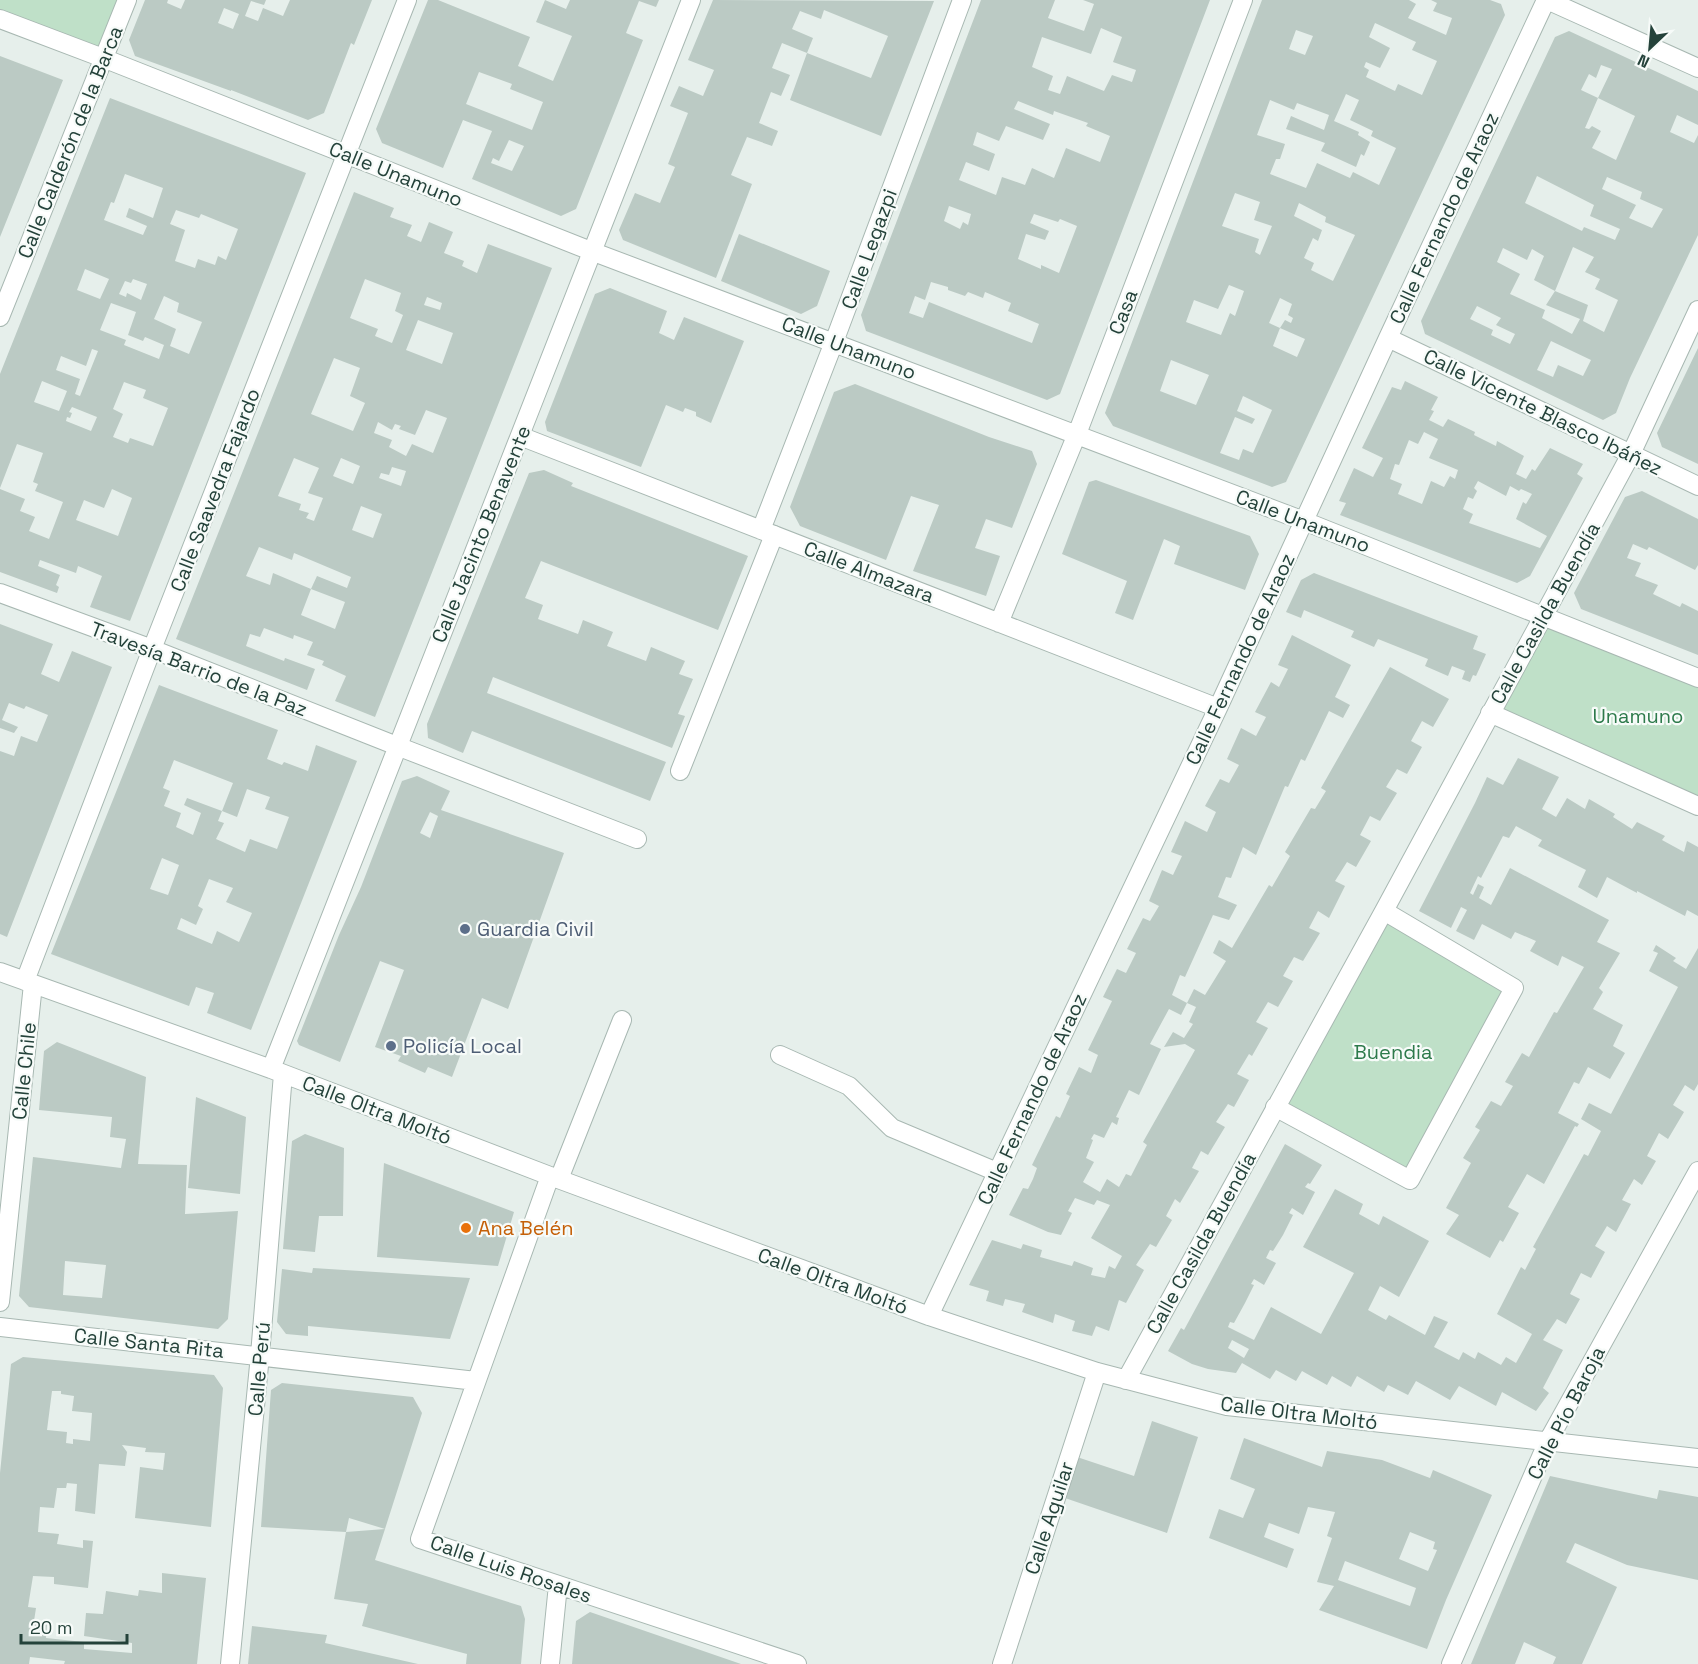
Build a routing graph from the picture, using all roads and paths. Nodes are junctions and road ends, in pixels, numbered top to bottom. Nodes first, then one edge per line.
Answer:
1 (127, 0) edge
2 (407, 0) edge
3 (691, 0) edge
4 (962, 0) edge
5 (1243, 0) edge
6 (1547, 0) edge
7 (0, 19) edge
8 (104, 58) junction
9 (1698, 68) edge
10 (346, 154) junction
11 (591, 251) junction
12 (1698, 310) edge
13 (0, 317) edge
14 (1388, 338) junction
15 (834, 342) junction
16 (1077, 434) junction
17 (520, 436) junction
18 (1631, 454) junction
19 (1698, 486) edge
20 (1304, 521) junction
21 (768, 533) junction
22 (0, 592) edge
23 (1543, 616) junction
24 (999, 623) junction
25 (152, 649) junction
26 (1698, 678) edge
27 (1218, 708) junction
28 (1490, 713) junction
29 (397, 747) junction
30 (680, 771) dead end
31 (1698, 806) edge
32 (637, 839) dead end
33 (1384, 911) junction
34 (0, 972) edge
35 (29, 982) junction
36 (622, 1020) dead end
37 (780, 1054) dead end
38 (277, 1072) junction
39 (1275, 1107) junction
40 (1698, 1171) edge
41 (997, 1172) junction
42 (554, 1177) junction
43 (0, 1302) edge
44 (928, 1316) junction
45 (0, 1327) edge
46 (260, 1355) junction
47 (1096, 1372) junction
48 (1126, 1380) junction
49 (476, 1381) junction
50 (1548, 1441) junction
51 (1698, 1458) edge
52 (558, 1585) junction
53 (230, 1664) edge
54 (550, 1664) edge
55 (797, 1664) edge
56 (1002, 1664) edge
57 (1451, 1664) edge

1 - 8 street, Calle Calderón de la Barca
2 - 10 street, Calle Saavedra Fajardo
3 - 11 street, Calle Jacinto Benavente
4 - 15 street, Calle Legazpi
5 - 16 street, Casa
6 - 9 street
6 - 14 street, Calle Fernando de Araoz
7 - 8 street, Calle Unamuno
8 - 10 street, Calle Unamuno
8 - 13 street, Calle Calderón de la Barca
10 - 11 street, Calle Unamuno
10 - 25 street, Calle Saavedra Fajardo
11 - 15 street, Calle Unamuno
11 - 17 street, Calle Jacinto Benavente
12 - 18 street, Calle Casilda Buendía
14 - 18 street, Calle Vicente Blasco Ibáñez
14 - 20 street, Calle Fernando de Araoz
15 - 16 street, Calle Unamuno
15 - 21 street, Calle Legazpi
16 - 20 street, Calle Unamuno
16 - 24 street, Casa
17 - 21 street, Calle Almazara
17 - 29 street, Calle Jacinto Benavente
18 - 19 street, Calle Vicente Blasco Ibáñez
18 - 23 street, Calle Casilda Buendía
20 - 23 street, Calle Unamuno
20 - 27 street, Calle Fernando de Araoz
21 - 24 street, Calle Almazara
21 - 30 street, Calle Legazpi
22 - 25 street, Travesía Barrio de la Paz
23 - 26 street, Calle Unamuno
23 - 28 street, Calle Casilda Buendía
24 - 27 street, Calle Almazara
25 - 29 street, Travesía Barrio de la Paz
25 - 35 street, Calle Saavedra Fajardo
27 - 41 street, Calle Fernando de Araoz
28 - 31 street
28 - 33 street, Calle Casilda Buendía
29 - 32 street, Travesía Barrio de la Paz
29 - 38 street, Calle Jacinto Benavente
33 - 39 street, Calle Casilda Buendía
33 - 39 street
34 - 35 street, Calle Oltra Moltó
35 - 38 street, Calle Oltra Moltó
35 - 43 street, Calle Chile
36 - 42 street, Calle Luis Rosales
37 - 41 street
38 - 42 street, Calle Oltra Moltó
38 - 46 street, Calle Perú
39 - 48 street, Calle Casilda Buendía
40 - 50 street, Calle Pío Baroja
41 - 44 street, Calle Fernando de Araoz
42 - 44 street, Calle Oltra Moltó
42 - 49 street, Calle Luis Rosales
44 - 47 street, Calle Oltra Moltó
45 - 46 street, Calle Santa Rita
46 - 49 street, Calle Santa Rita
46 - 53 street, Calle Perú
47 - 48 street, Calle Oltra Moltó
47 - 56 street, Calle Aguilar
48 - 50 street, Calle Oltra Moltó
49 - 52 street, Calle Luis Rosales
50 - 51 street, Calle Oltra Moltó
50 - 57 street, Calle Pío Baroja
52 - 54 street
52 - 55 street, Calle Luis Rosales

